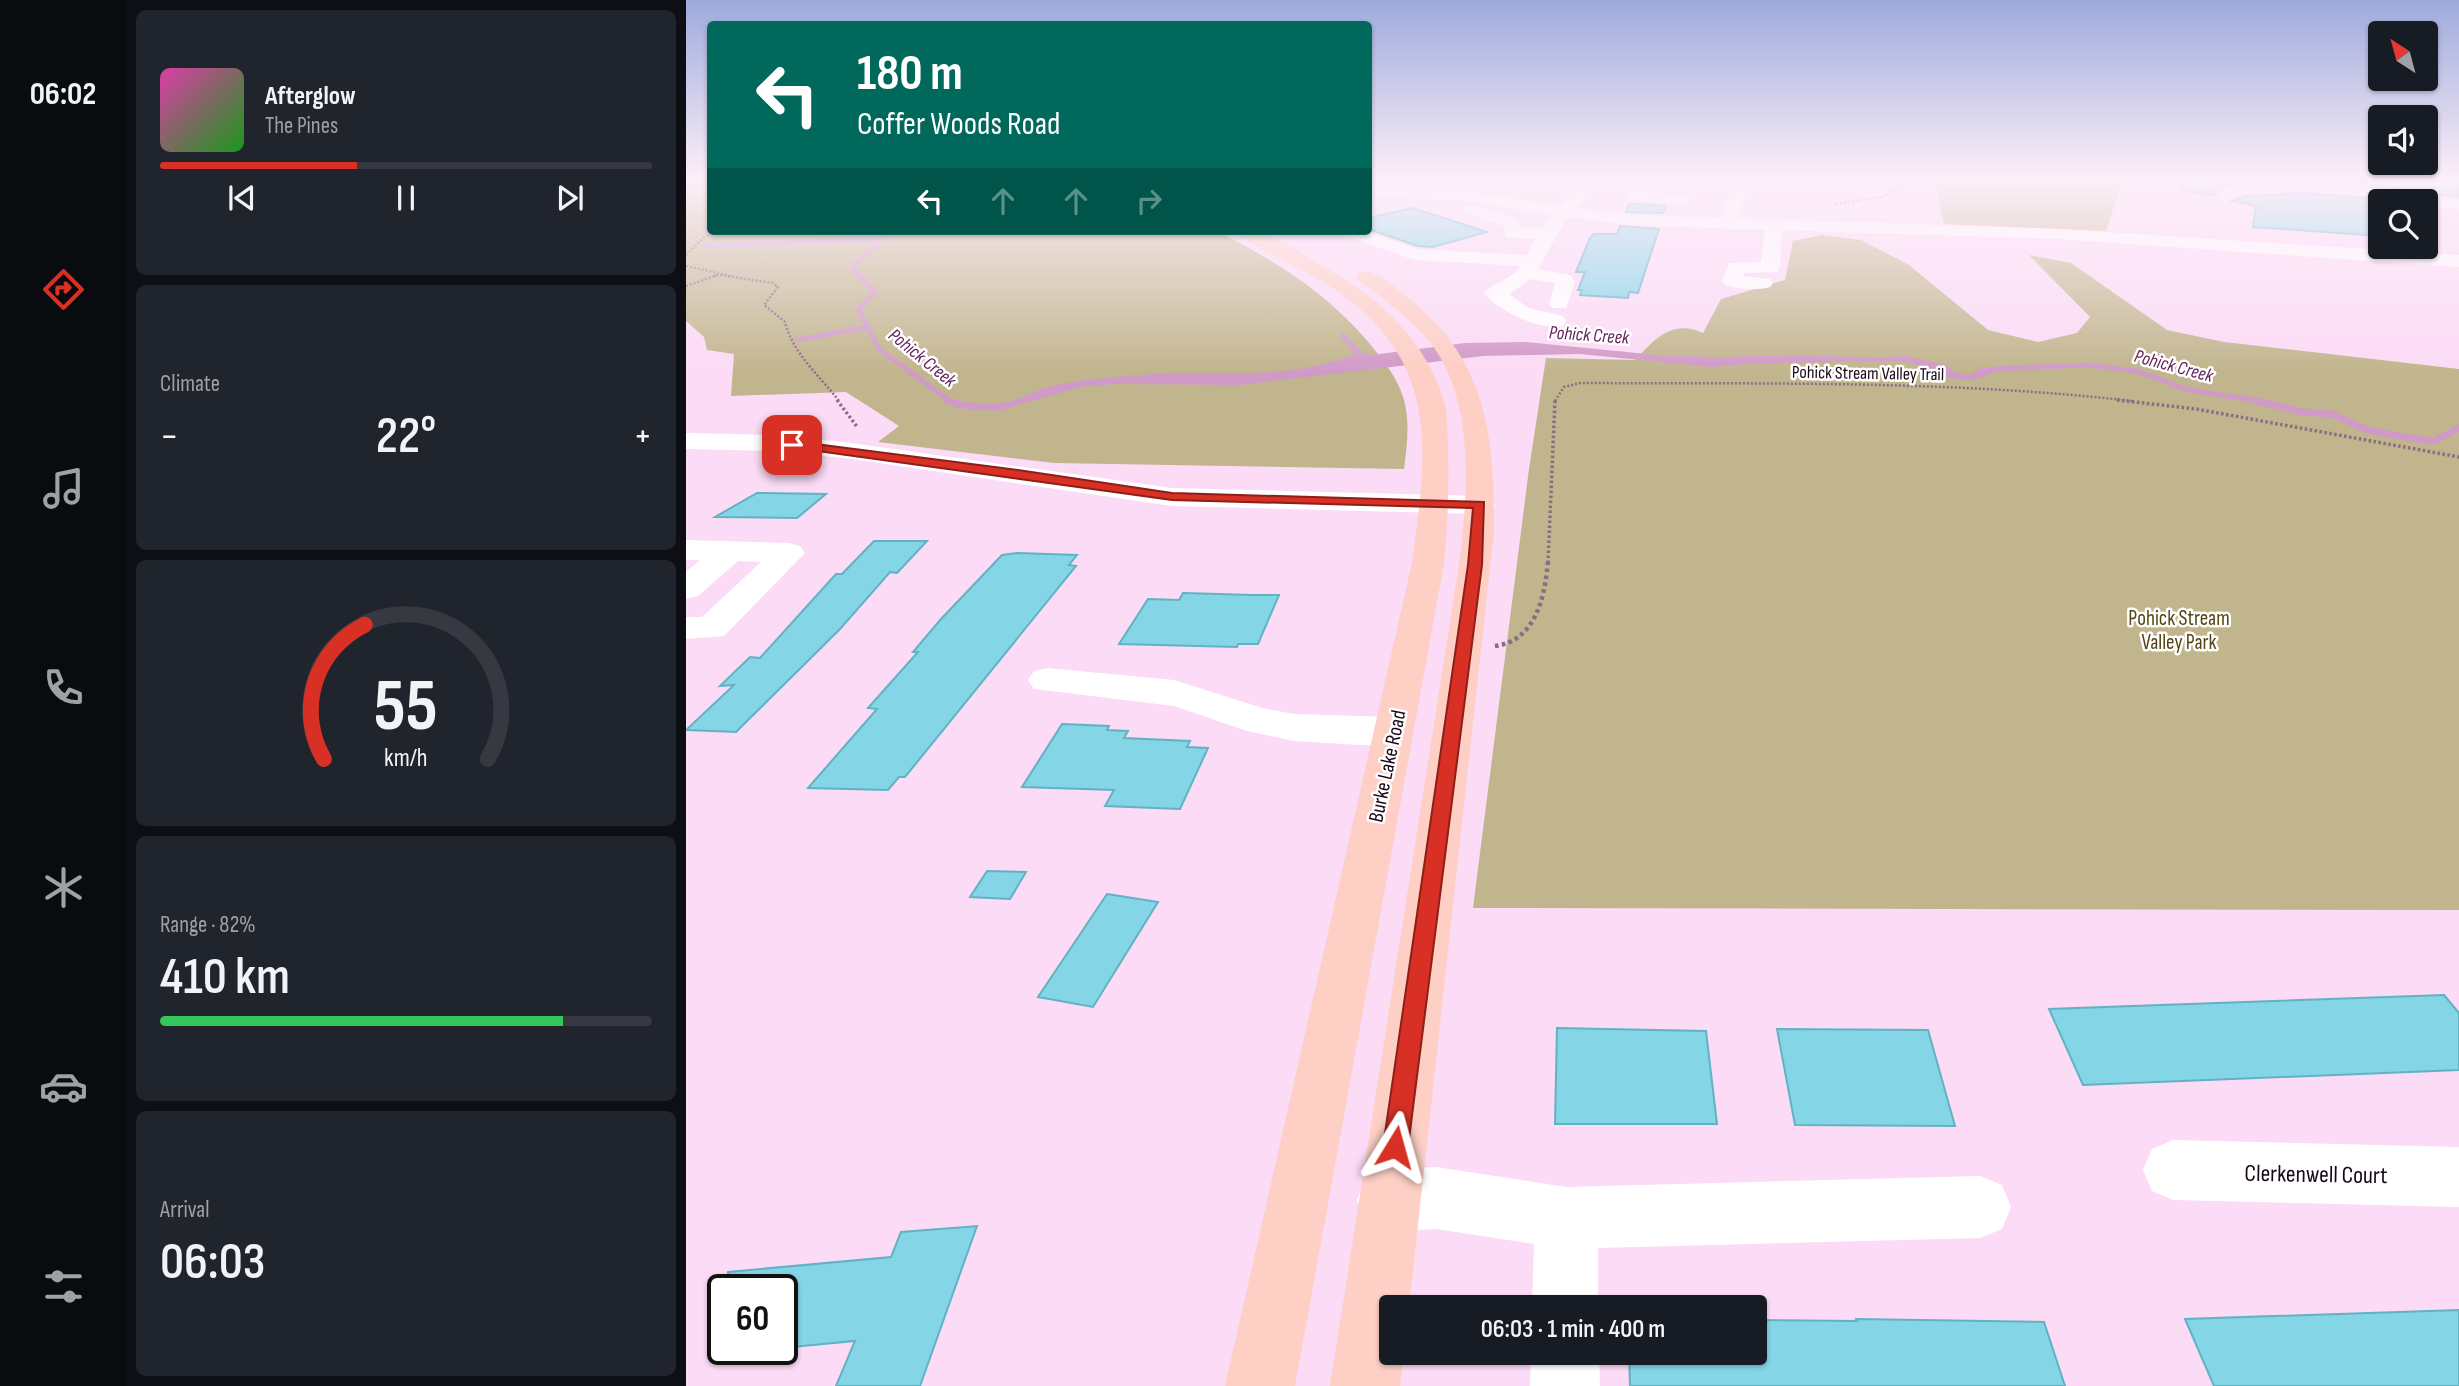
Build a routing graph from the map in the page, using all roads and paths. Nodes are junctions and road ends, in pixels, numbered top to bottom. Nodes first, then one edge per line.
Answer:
1 (1268, 244) edge
2 (1302, 244) edge
3 (1386, 244) edge
4 (1493, 244) edge
5 (1525, 244) edge
6 (1544, 244) edge
7 (1773, 244) edge
8 (2209, 244) edge
9 (1537, 255) junction
10 (2459, 261) edge
11 (686, 266) edge
12 (722, 274) junction
13 (1763, 283) dead end
14 (686, 286) edge
15 (686, 441) edge
16 (726, 441) junction
17 (832, 448) junction
18 (2459, 457) edge
19 (686, 468) edge
20 (1457, 505) junction
21 (686, 550) edge
22 (729, 552) junction
23 (686, 589) edge
24 (686, 628) edge
25 (1491, 646) dead end
26 (1047, 680) dead end
27 (1394, 731) junction
28 (2173, 1170) dead end
29 (2459, 1177) edge
30 (1388, 1200) junction
31 (1980, 1207) dead end
32 (1566, 1218) junction
33 (1565, 1295) edge
34 (1565, 1365) edge
35 (1260, 1386) edge
36 (1365, 1386) edge
37 (1565, 1386) edge

1 - 20 main road, Burke Lake Road
2 - 20 main road, Burke Lake Road
3 - 9 street
4 - 9 street
5 - 9 street
6 - 9 street
7 - 13 street
8 - 10 street
9 - 9 street
11 - 12 path
12 - 14 path
12 - 17 path
15 - 16 street
16 - 17 street
16 - 19 street
17 - 20 street
18 - 25 path, Pohick Stream Valley Trail
20 - 27 main road, Burke Lake Road
20 - 30 main road, Burke Lake Road
21 - 22 street
22 - 23 street
22 - 24 street
26 - 27 street
27 - 35 main road, Burke Lake Road
28 - 29 street, Clerkenwell Court
30 - 32 street
30 - 36 main road, Burke Lake Road
31 - 32 street
32 - 33 street
34 - 37 street

